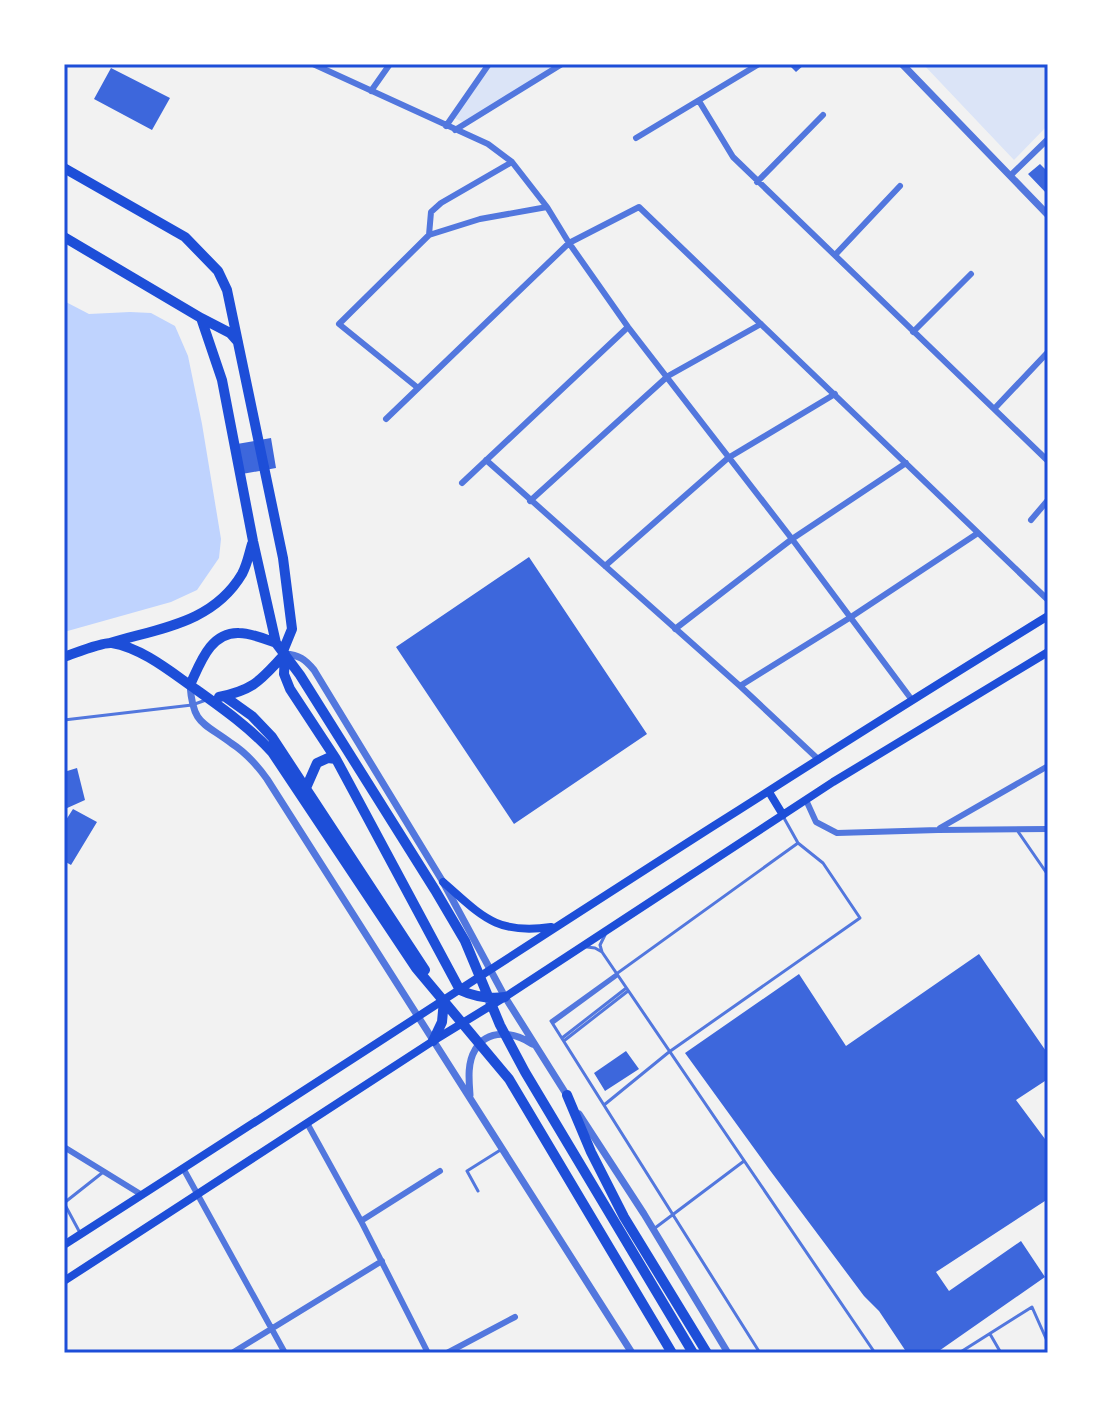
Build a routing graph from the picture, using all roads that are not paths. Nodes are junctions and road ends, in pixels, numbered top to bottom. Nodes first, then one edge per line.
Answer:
1 (313, 64) edge
2 (390, 64) edge
3 (489, 64) edge
4 (562, 64) edge
5 (759, 64) edge
6 (902, 64) edge
7 (371, 91) junction
8 (699, 101) junction
9 (823, 115) dead end
10 (446, 126) junction
11 (455, 130) junction
12 (636, 138) dead end
13 (1048, 139) edge
14 (512, 162) junction
15 (64, 168) edge
16 (1011, 175) junction
17 (757, 182) junction
18 (900, 186) dead end
19 (547, 207) junction
20 (1048, 215) edge
21 (429, 235) junction
22 (64, 237) edge
23 (569, 243) junction
24 (835, 255) junction
25 (971, 274) dead end
26 (201, 318) junction
27 (761, 324) junction
28 (628, 327) junction
29 (913, 332) junction
30 (239, 343) junction
31 (1048, 352) edge
32 (668, 376) junction
33 (418, 388) junction
34 (835, 394) junction
35 (995, 408) junction
36 (386, 419) dead end
37 (728, 458) junction
38 (486, 460) junction
39 (1048, 461) edge
40 (906, 463) junction
41 (462, 483) dead end
42 (1048, 500) edge
43 (530, 501) junction
44 (1031, 520) dead end
45 (978, 533) junction
46 (792, 539) junction
47 (253, 541) junction
48 (605, 566) junction
49 (1048, 600) edge
50 (1048, 616) edge
51 (851, 617) junction
52 (675, 629) junction
53 (110, 643) junction
54 (281, 649) junction
55 (1048, 652) edge
56 (64, 657) edge
57 (190, 685) junction
58 (740, 686) junction
59 (224, 696) junction
60 (209, 699) junction
61 (912, 700) junction
62 (192, 705) junction
63 (64, 720) edge
64 (336, 759) junction
65 (819, 760) junction
66 (1048, 766) edge
67 (306, 788) junction
68 (769, 792) junction
69 (806, 800) junction
70 (783, 815) junction
71 (1048, 829) edge
72 (938, 830) junction
73 (1017, 830) junction
74 (798, 843) junction
75 (1048, 875) edge
76 (443, 882) junction
77 (556, 926) junction
78 (610, 929) junction
79 (582, 947) junction
80 (602, 952) junction
81 (491, 971) junction
82 (617, 974) junction
83 (460, 990) junction
84 (627, 990) junction
85 (505, 997) junction
86 (444, 1000) junction
87 (418, 1016) junction
88 (563, 1039) junction
89 (433, 1041) junction
90 (538, 1047) junction
91 (669, 1052) junction
92 (567, 1095) junction
93 (470, 1098) junction
94 (604, 1105) junction
95 (307, 1123) junction
96 (64, 1147) edge
97 (502, 1148) junction
98 (744, 1161) junction
99 (183, 1168) junction
100 (104, 1171) junction
101 (440, 1171) dead end
102 (478, 1191) dead end
103 (142, 1195) junction
104 (197, 1195) junction
105 (64, 1203) edge
106 (674, 1216) junction
107 (361, 1221) junction
108 (652, 1230) junction
109 (81, 1234) junction
110 (64, 1245) edge
111 (382, 1261) junction
112 (64, 1281) edge
113 (515, 1317) dead end
114 (272, 1328) junction
115 (990, 1334) junction
116 (1048, 1343) edge
117 (232, 1353) edge
118 (285, 1353) edge
119 (428, 1353) edge
120 (447, 1353) edge
121 (632, 1353) edge
122 (672, 1353) edge
123 (693, 1353) edge
124 (707, 1353) edge
125 (728, 1353) edge
126 (760, 1353) edge
127 (874, 1353) edge
128 (959, 1353) edge
129 (1001, 1353) edge

1 - 7 street
2 - 7 street
3 - 10 street
4 - 11 street
5 - 8 street
6 - 16 street
7 - 10 street
8 - 12 street
8 - 17 street
9 - 17 street
10 - 11 street
11 - 14 street
13 - 16 street
14 - 19 street
14 - 21 street
15 - 30 highway
16 - 20 street
17 - 24 street
18 - 24 street
19 - 21 street
19 - 23 street
21 - 33 street
22 - 26 highway
23 - 27 street
23 - 28 street
23 - 33 street
24 - 29 street
25 - 29 street
26 - 30 highway
26 - 47 highway
27 - 32 street
27 - 34 street
28 - 32 street
28 - 38 street
29 - 35 street
30 - 54 highway
31 - 35 street
32 - 37 street
32 - 43 street
33 - 36 street
34 - 37 street
34 - 40 street
35 - 39 street
37 - 46 street
37 - 48 street
38 - 41 street
38 - 43 street
40 - 45 street
40 - 46 street
42 - 44 street
43 - 48 street
45 - 49 street
45 - 51 street
46 - 51 street
46 - 52 street
47 - 53 highway
47 - 54 highway
48 - 52 street
50 - 61 main road
51 - 58 street
51 - 61 street
52 - 58 street
53 - 56 highway
53 - 57 highway
54 - 57 highway
54 - 59 highway
54 - 64 highway
54 - 76 street
54 - 123 highway
55 - 69 main road
57 - 60 highway
57 - 62 street
58 - 65 street
59 - 60 highway
59 - 67 highway
60 - 62 lane
60 - 122 highway
61 - 65 main road
62 - 63 lane
62 - 87 street
64 - 67 highway
64 - 83 highway
65 - 68 main road
66 - 72 street
67 - 86 highway
68 - 70 main road
68 - 77 main road
69 - 70 main road
69 - 72 street
70 - 74 lane
70 - 78 main road
71 - 73 street
72 - 73 street
73 - 75 lane
74 - 82 lane
74 - 91 lane
76 - 77 main road
76 - 81 street
77 - 81 main road
78 - 79 main road
78 - 80 lane
79 - 80 lane
79 - 85 main road
80 - 82 lane
81 - 83 main road
81 - 85 street
82 - 84 lane
82 - 88 lane
83 - 85 highway
83 - 86 main road
84 - 88 lane
84 - 91 lane
85 - 89 main road
85 - 90 street
86 - 87 main road
86 - 89 highway
87 - 89 street
87 - 99 main road
88 - 94 lane
89 - 93 street
89 - 95 main road
90 - 92 street
90 - 93 street
91 - 94 lane
91 - 98 lane
92 - 108 street
92 - 124 highway
93 - 97 street
94 - 106 lane
95 - 104 main road
95 - 107 street
96 - 100 street
97 - 102 lane
97 - 121 street
98 - 106 lane
98 - 127 lane
99 - 103 main road
99 - 104 street
100 - 103 street
100 - 105 lane
101 - 107 street
103 - 109 main road
104 - 112 main road
104 - 114 street
105 - 109 lane
106 - 108 lane
106 - 126 lane
107 - 111 street
108 - 125 street
109 - 110 main road
111 - 114 street
111 - 119 street
113 - 120 street
114 - 117 street
114 - 118 street
115 - 116 lane
115 - 128 lane
115 - 129 lane

